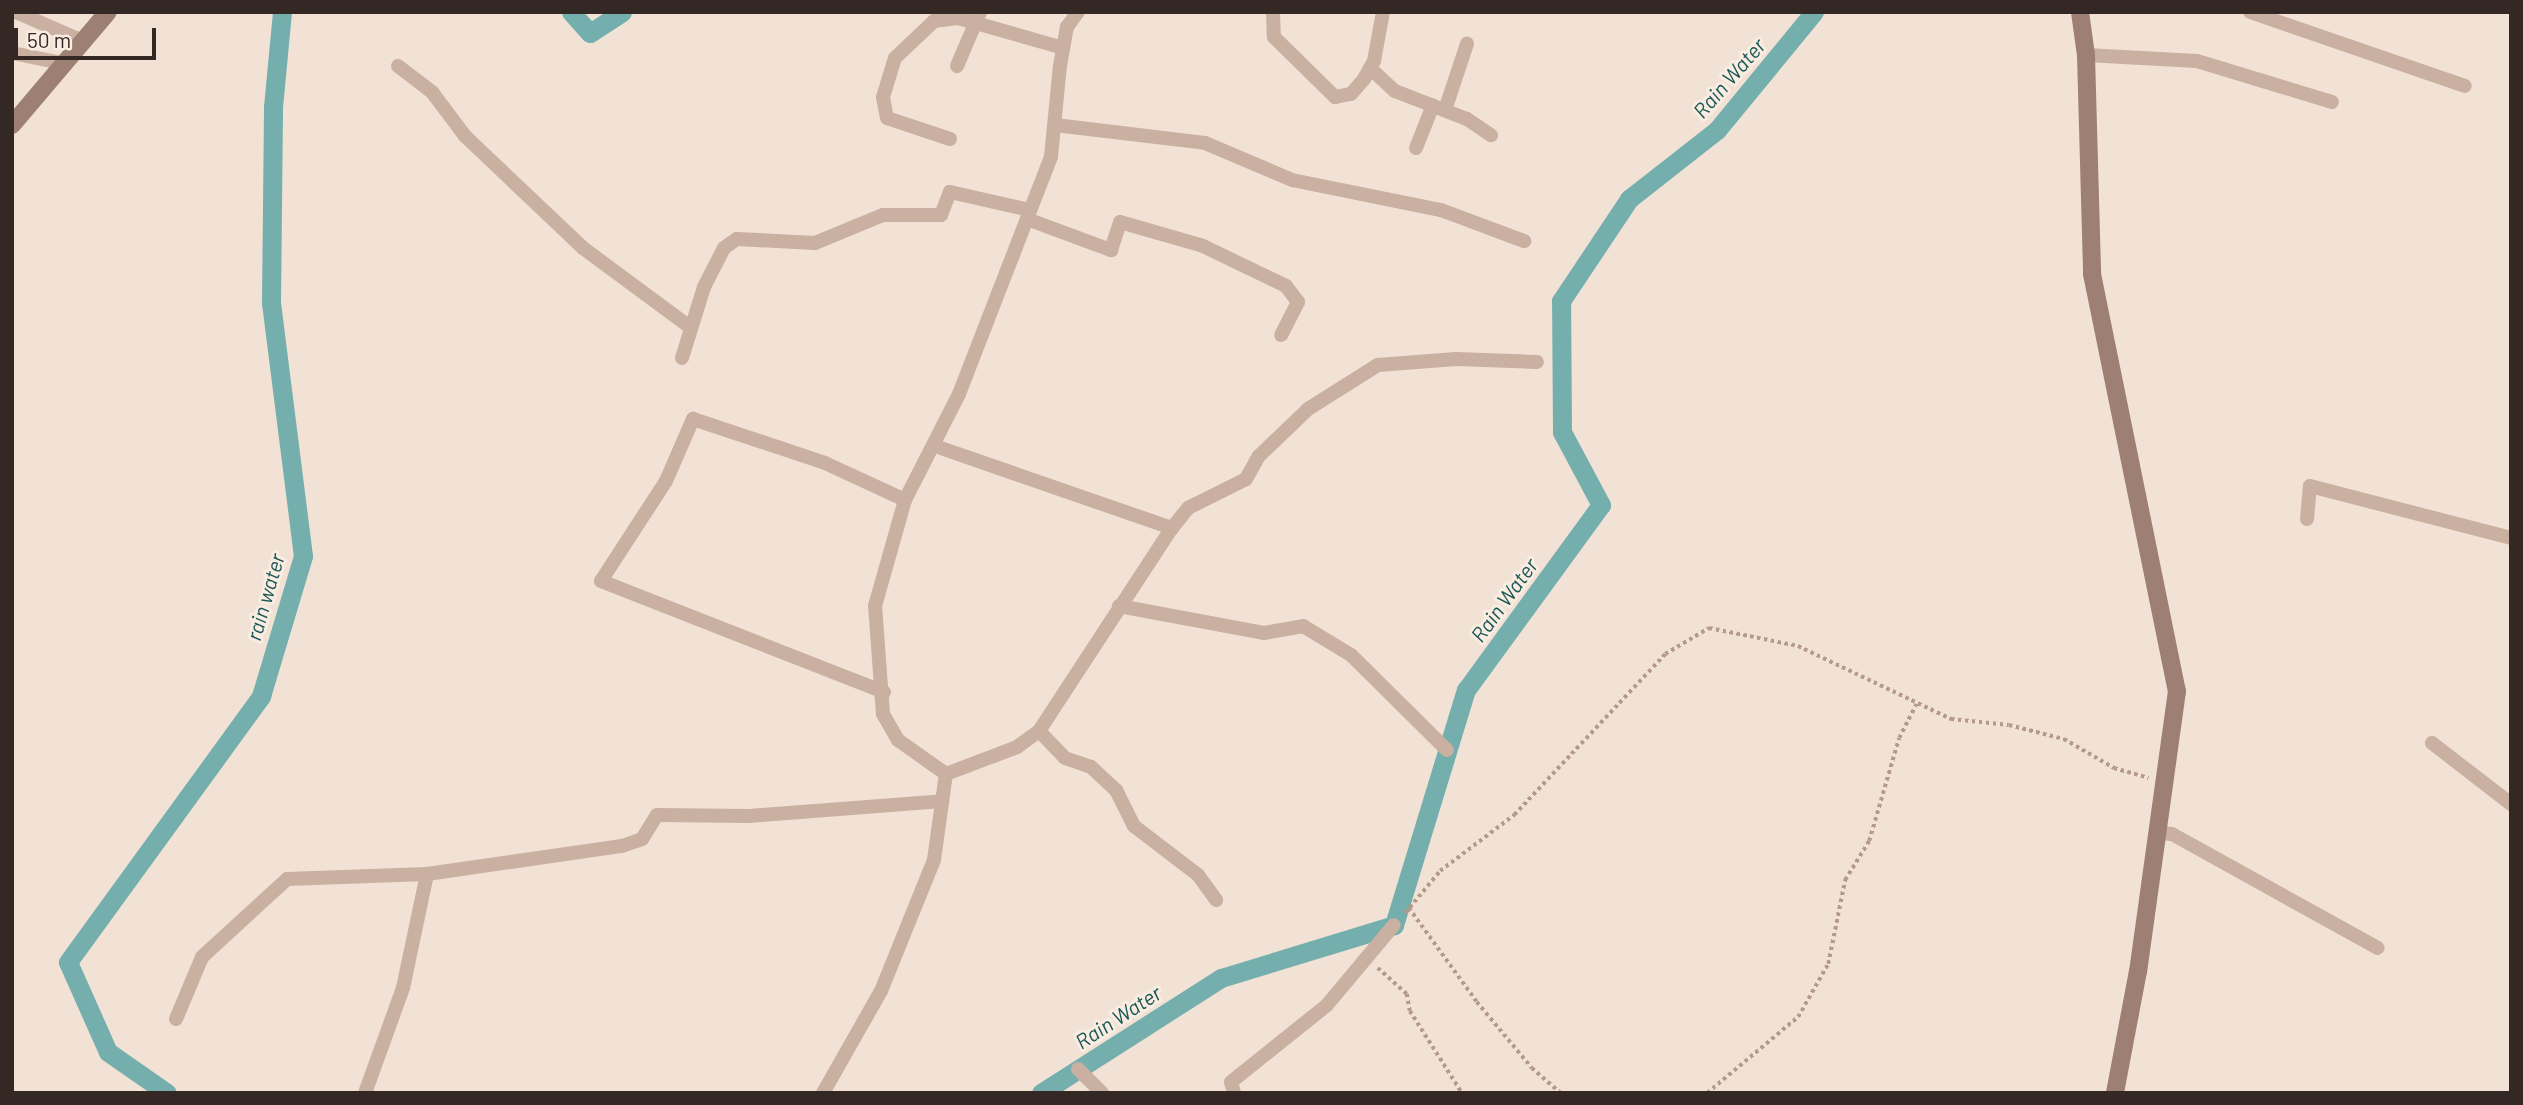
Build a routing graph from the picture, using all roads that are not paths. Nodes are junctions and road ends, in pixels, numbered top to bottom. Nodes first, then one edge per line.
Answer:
1 (16, 12) edge
2 (108, 12) edge
3 (1078, 12) edge
4 (1273, 12) edge
5 (1383, 12) edge
6 (2080, 12) edge
7 (2250, 12) edge
8 (977, 17) edge
9 (85, 42) junction
10 (1467, 44) dead end
11 (1063, 48) junction
12 (12, 53) edge
13 (2086, 55) junction
14 (66, 64) junction
15 (398, 66) dead end
16 (957, 66) dead end
17 (1370, 68) junction
18 (2465, 86) dead end
19 (2332, 102) dead end
20 (1439, 107) junction
21 (12, 125) edge
22 (1055, 125) junction
23 (1491, 135) dead end
24 (950, 139) dead end
25 (1416, 148) dead end
26 (1029, 215) junction
27 (1524, 241) dead end
28 (691, 328) junction
29 (1281, 335) dead end
30 (682, 358) dead end
31 (1537, 362) dead end
32 (935, 446) junction
33 (905, 500) junction
34 (2306, 519) dead end
35 (1172, 528) junction
36 (2511, 538) edge
37 (1119, 606) junction
38 (884, 692) junction
39 (1039, 731) junction
40 (2432, 743) dead end
41 (1447, 750) dead end
42 (946, 774) junction
43 (942, 801) junction
44 (2511, 804) edge
45 (2157, 833) junction
46 (427, 874) junction
47 (1216, 900) dead end
48 (1394, 925) road end
49 (2378, 948) dead end
50 (176, 1019) dead end
51 (1078, 1069) dead end
52 (1229, 1089) edge
53 (365, 1093) edge
54 (823, 1093) edge
55 (1102, 1093) edge
56 (2115, 1093) edge

1 - 9 street
2 - 9 street
3 - 11 street
4 - 17 street
5 - 17 street
6 - 13 street
7 - 18 street
8 - 11 street
8 - 16 street
8 - 24 street
9 - 14 street
10 - 20 street
11 - 22 street
12 - 14 street
13 - 19 street
13 - 45 street
14 - 21 street
15 - 28 street
17 - 20 street
20 - 23 street
20 - 25 street
22 - 26 street
22 - 27 street
26 - 28 street
26 - 29 street
26 - 32 street
28 - 30 street
31 - 35 street
32 - 33 street
32 - 35 street
33 - 38 street
33 - 38 street
34 - 36 street
35 - 37 street
37 - 39 street
37 - 41 street
38 - 42 street
39 - 42 street
39 - 47 street
40 - 44 street
42 - 43 street
43 - 46 street
43 - 54 street
45 - 49 street
45 - 56 street
46 - 50 street
46 - 53 street
48 - 52 street
51 - 55 street

